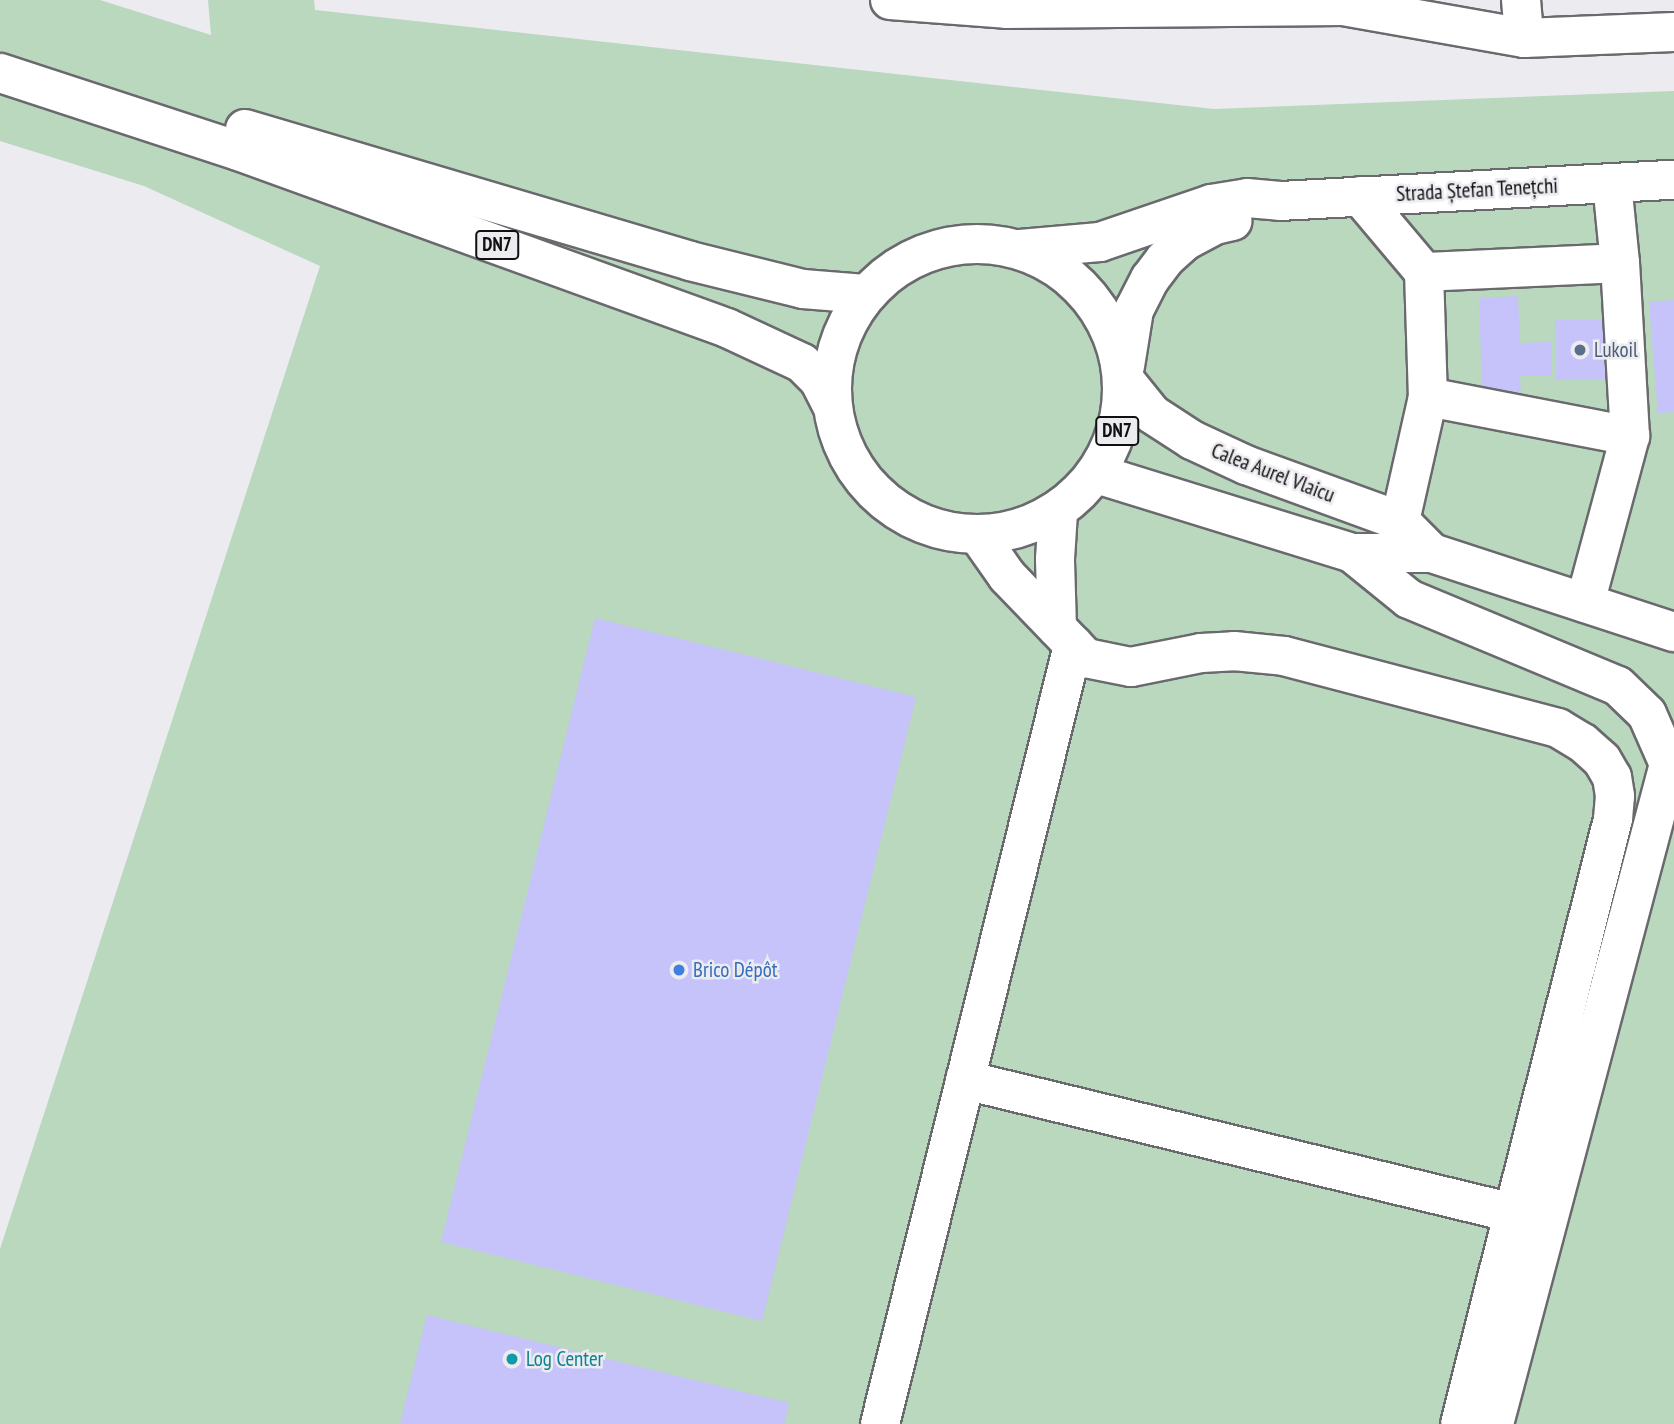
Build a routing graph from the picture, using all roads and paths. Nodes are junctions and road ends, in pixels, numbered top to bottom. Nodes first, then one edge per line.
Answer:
1 (890, 0) edge
2 (1521, 0) edge
3 (1674, 32) edge
4 (1524, 38) junction
5 (0, 73) edge
6 (138, 120) junction
7 (1674, 180) edge
8 (1612, 183) junction
9 (1360, 196) junction
10 (1280, 201) junction
11 (1020, 249) junction
12 (1620, 263) junction
13 (1424, 272) junction
14 (865, 294) junction
15 (1124, 378) junction
16 (1428, 397) junction
17 (832, 406) junction
18 (1630, 436) junction
19 (1097, 474) junction
20 (1058, 512) junction
21 (1400, 521) junction
22 (979, 536) junction
23 (1352, 553) junction
24 (1432, 553) junction
25 (1585, 603) junction
26 (1674, 632) edge
27 (1065, 636) junction
28 (1672, 761) edge
29 (965, 1080) junction
30 (1513, 1213) junction
31 (880, 1424) edge
32 (1460, 1424) edge
33 (1494, 1424) edge

1 - 4 main road
2 - 4 main road
3 - 4 main road
5 - 6 main road, DN7
6 - 14 main road, DN7
6 - 17 main road, DN7
7 - 8 main road, Strada Ștefan Tenețchi / DN7
8 - 9 main road, Strada Ștefan Tenețchi / DN7
8 - 12 main road
9 - 10 main road, Strada Ștefan Tenețchi / DN7
9 - 13 main road
10 - 11 main road, Strada Ștefan Tenețchi / DN7
10 - 15 main road, Strada Ștefan Tenețchi / DN7
11 - 14 main road, DN7
11 - 15 main road, DN7
12 - 13 main road
12 - 18 main road
13 - 16 main road
14 - 17 main road, DN7
15 - 19 main road, DN7
15 - 21 main road, Calea Aurel Vlaicu
16 - 18 main road
16 - 21 main road
17 - 22 main road, DN7
18 - 25 main road
19 - 20 main road, DN7
19 - 23 main road, Calea Aurel Vlaicu
20 - 22 main road, DN7
20 - 27 main road
21 - 24 main road, Calea Aurel Vlaicu
22 - 27 main road
23 - 24 main road, Calea Aurel Vlaicu
23 - 28 main road
24 - 25 main road, Calea Aurel Vlaicu
25 - 26 main road, Calea Aurel Vlaicu
27 - 29 main road
27 - 30 main road
28 - 33 main road
29 - 30 main road
29 - 31 main road
30 - 32 main road

